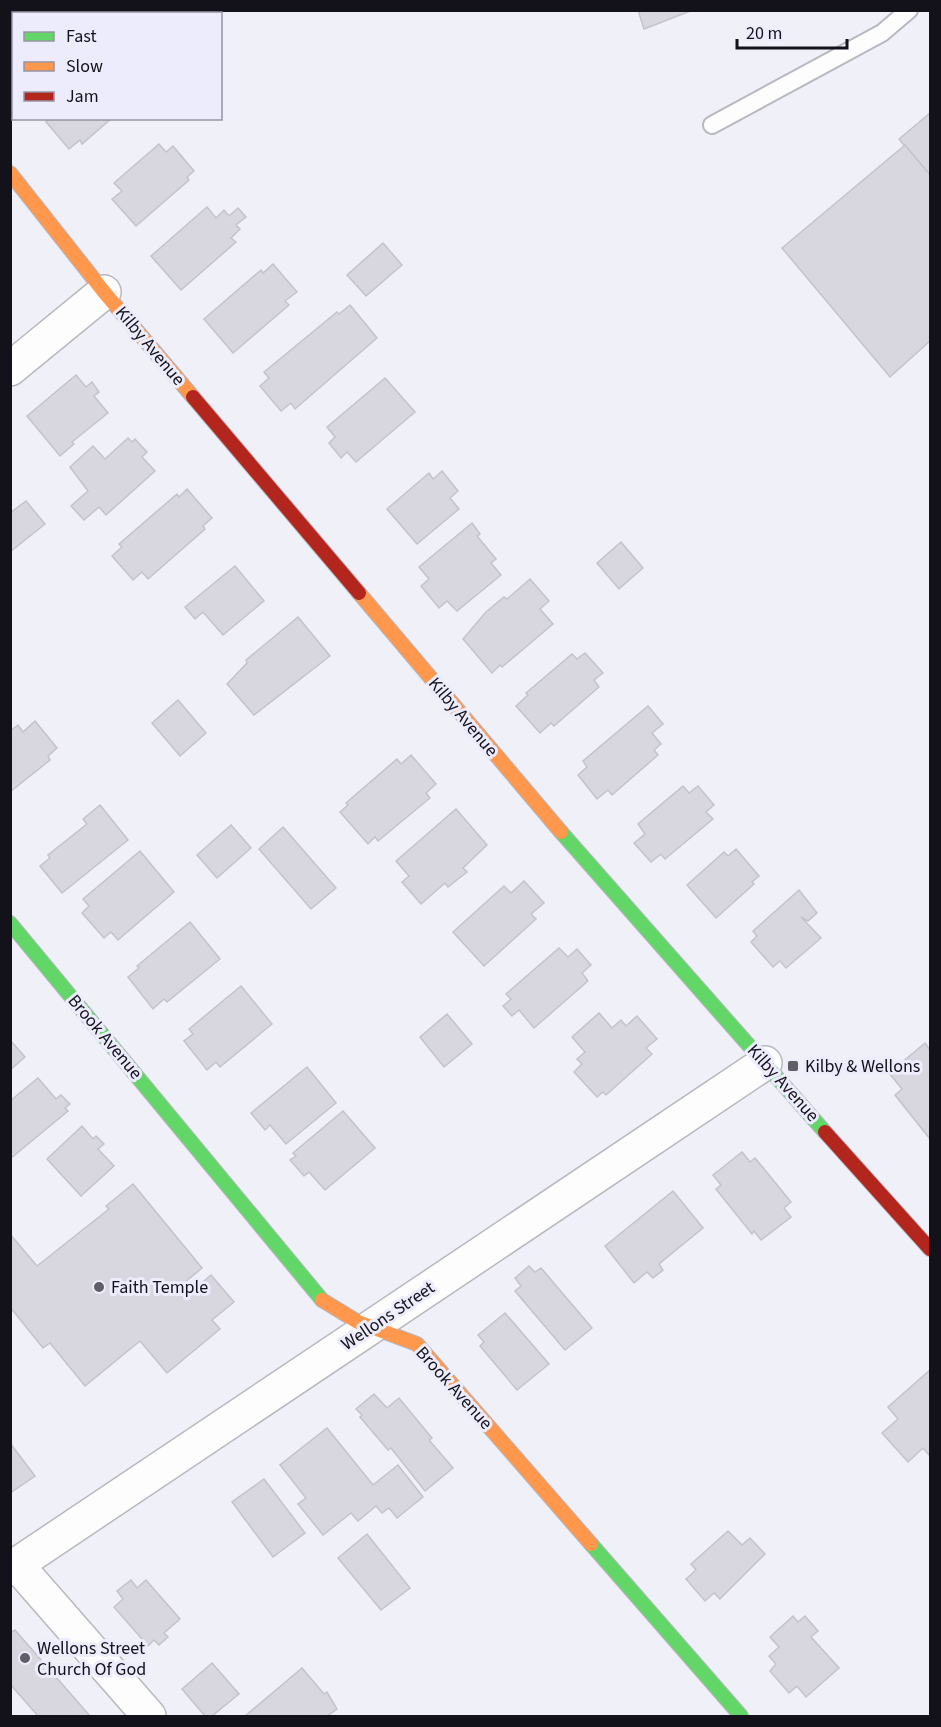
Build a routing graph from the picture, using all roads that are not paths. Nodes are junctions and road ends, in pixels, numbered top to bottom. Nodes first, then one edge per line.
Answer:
1 (909, 10) edge
2 (712, 124) dead end
3 (10, 172) edge
4 (104, 292) junction
5 (10, 369) edge
6 (10, 923) edge
7 (765, 1063) junction
8 (930, 1249) edge
9 (371, 1328) junction
10 (14, 1567) edge
11 (149, 1716) edge
12 (741, 1716) edge

1 - 2 lane
3 - 4 street, Kilby Avenue
4 - 5 street
4 - 7 street, Kilby Avenue
6 - 9 street, Brook Avenue
7 - 8 street, Kilby Avenue
7 - 9 street, Wellons Street
9 - 10 street, Wellons Street
9 - 12 street, Brook Avenue
10 - 11 street

